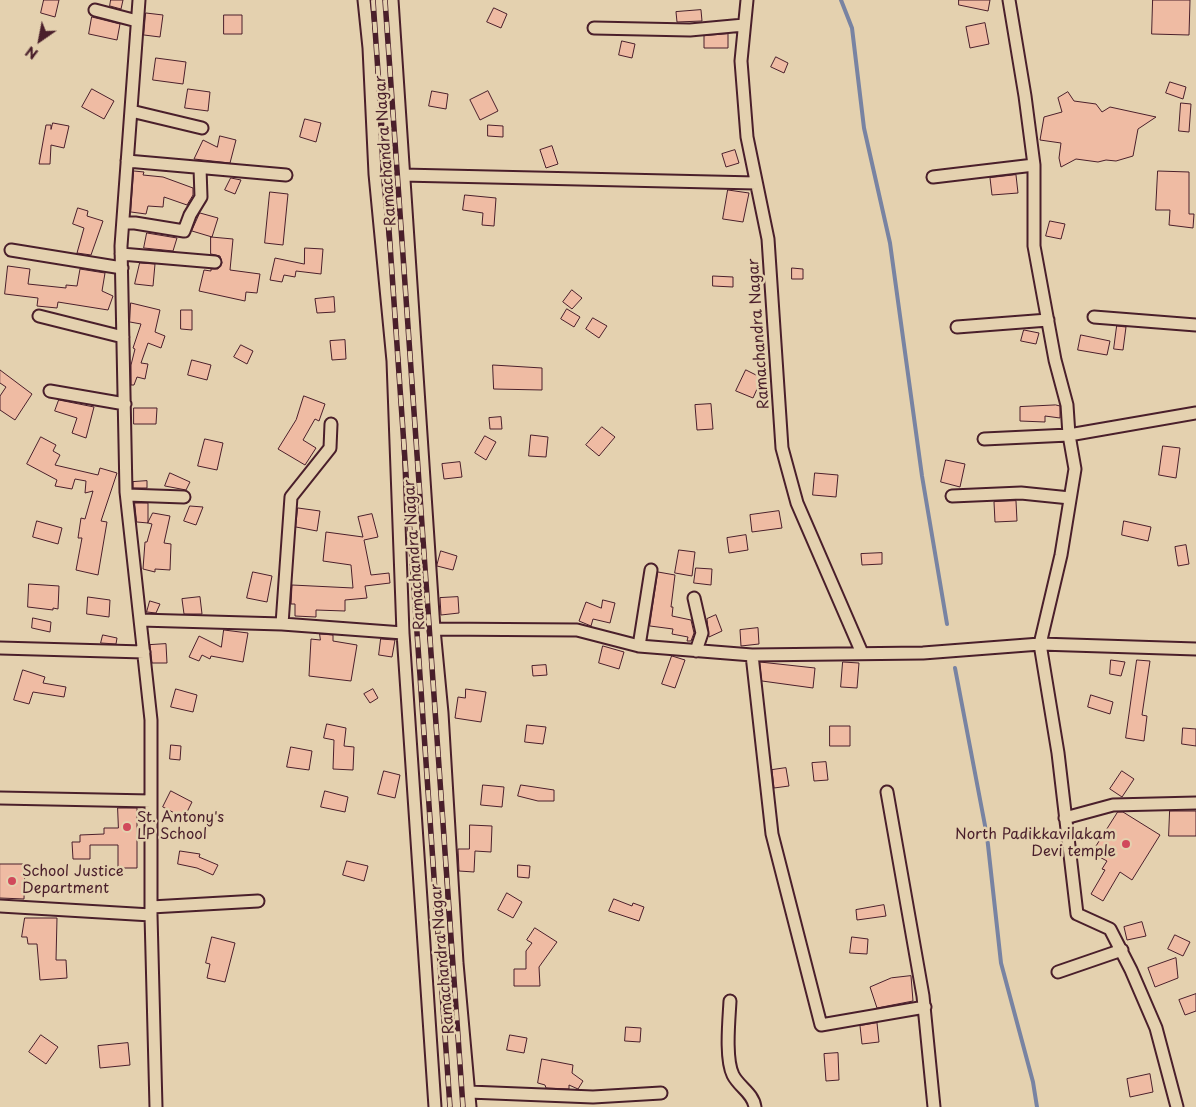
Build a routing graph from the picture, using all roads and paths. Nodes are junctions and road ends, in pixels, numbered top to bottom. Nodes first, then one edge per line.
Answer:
1 (139, 0) edge
2 (364, 0) edge
3 (392, 0) edge
4 (747, 0) edge
5 (1008, 0) edge
6 (95, 10) dead end
7 (137, 21) junction
8 (744, 25) junction
9 (594, 28) dead end
10 (131, 111) junction
11 (202, 128) dead end
12 (127, 161) junction
13 (1034, 165) junction
14 (200, 168) junction
15 (286, 175) dead end
16 (402, 176) junction
17 (933, 177) dead end
18 (756, 183) junction
19 (123, 223) junction
20 (11, 250) dead end
21 (121, 254) junction
22 (214, 262) dead end
23 (122, 268) junction
24 (39, 316) dead end
25 (1094, 316) dead end
26 (1048, 320) junction
27 (1196, 325) edge
28 (957, 327) dead end
29 (123, 337) junction
30 (50, 391) dead end
31 (124, 404) junction
32 (1196, 413) edge
33 (331, 424) dead end
34 (1069, 435) junction
35 (984, 439) dead end
36 (127, 495) junction
37 (952, 496) dead end
38 (184, 497) dead end
39 (1070, 498) junction
40 (651, 570) dead end
41 (694, 598) dead end
42 (140, 620) junction
43 (282, 624) junction
44 (434, 629) junction
45 (403, 633) junction
46 (1040, 644) junction
47 (639, 646) junction
48 (0, 648) edge
49 (1196, 649) edge
50 (696, 651) junction
51 (144, 652) junction
52 (862, 654) junction
53 (752, 655) junction
54 (887, 792) dead end
55 (0, 798) edge
56 (151, 801) junction
57 (1196, 803) edge
58 (1065, 818) junction
59 (258, 901) dead end
60 (0, 906) edge
61 (151, 911) junction
62 (1122, 950) junction
63 (1058, 972) dead end
64 (730, 1002) dead end
65 (925, 1007) junction
66 (469, 1092) junction
67 (661, 1093) dead end
68 (156, 1107) edge
69 (435, 1107) edge
70 (470, 1107) edge
71 (755, 1107) edge
72 (934, 1107) edge
73 (1177, 1107) edge

1 - 7 street
2 - 45 street
3 - 16 street, Ramachandra Nagar
4 - 8 street, Ramachandra Nagar
5 - 13 street
6 - 7 street
7 - 10 street
8 - 9 street
8 - 18 street, Ramachandra Nagar
10 - 11 street
10 - 12 street
12 - 14 street
12 - 19 street
13 - 17 street
13 - 26 street
14 - 15 street
14 - 19 street
16 - 18 street
16 - 44 street, Ramachandra Nagar
18 - 52 street, Ramachandra Nagar
19 - 21 street
20 - 23 street
21 - 22 street
21 - 23 street
23 - 29 street
24 - 29 street
25 - 27 street
26 - 28 street
26 - 34 street
29 - 31 street
30 - 31 street
31 - 36 street
32 - 34 street
33 - 43 street
34 - 35 street
34 - 39 street
36 - 38 street
36 - 42 street
37 - 39 street
39 - 46 street
40 - 47 street
41 - 50 street
42 - 43 street
42 - 51 street
43 - 45 street
44 - 47 street
44 - 66 street, Ramachandra Nagar
45 - 69 street
46 - 49 street
46 - 52 street
46 - 58 street
47 - 50 street
48 - 51 street
50 - 53 street
51 - 56 street
52 - 53 street
53 - 65 street
54 - 65 street
55 - 56 street
56 - 61 street
57 - 58 street
58 - 62 street
59 - 61 street
60 - 61 street
61 - 68 street
62 - 63 street
62 - 73 street
64 - 71 street
65 - 72 street
66 - 67 street
66 - 70 street, Ramachandra Nagar

